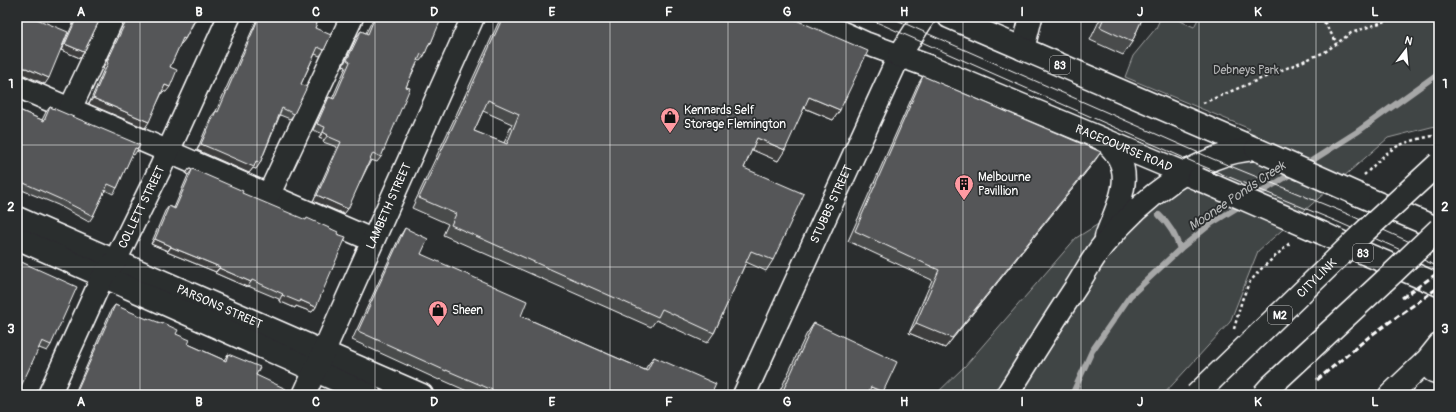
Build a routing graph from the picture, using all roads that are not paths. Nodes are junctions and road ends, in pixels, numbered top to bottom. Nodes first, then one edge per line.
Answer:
1 (113, 17) edge
2 (229, 17) edge
3 (352, 17) edge
4 (473, 17) edge
5 (807, 17) edge
6 (924, 17) edge
7 (949, 17) edge
8 (1031, 17) edge
9 (1023, 49) junction
10 (899, 56) junction
11 (17, 86) edge
12 (70, 109) junction
13 (1097, 136) junction
14 (1256, 150) junction
15 (168, 152) junction
16 (1439, 164) edge
17 (1191, 176) junction
18 (268, 196) junction
19 (1126, 207) junction
20 (17, 218) edge
21 (1439, 229) edge
22 (17, 238) edge
23 (372, 240) junction
24 (109, 269) junction
25 (1439, 285) edge
26 (319, 361) junction
27 (1431, 361) edge
28 (49, 395) edge
29 (304, 395) edge
30 (370, 395) edge
31 (422, 395) edge
32 (744, 395) edge
33 (1007, 395) edge
34 (1196, 395) edge
35 (1263, 395) edge
36 (1390, 395) edge

1 - 12 main road
2 - 15 main road, COLLETT STREET
3 - 18 main road
4 - 23 main road, LAMBETH STREET
5 - 10 main road, RACECOURSE ROAD / 83
6 - 10 main road, STUBBS STREET
7 - 9 main road, 83
8 - 9 main road
9 - 14 main road, 83
10 - 13 main road, RACECOURSE ROAD / 83
10 - 32 main road, STUBBS STREET
11 - 12 main road
12 - 15 main road
13 - 17 main road, RACECOURSE ROAD / 83
13 - 19 main road
14 - 17 main road
14 - 21 main road, 83, bridge
15 - 18 main road
15 - 24 main road, COLLETT STREET
16 - 34 main road, CITYLINK / M2, bridge
17 - 19 main road
17 - 25 main road, RACECOURSE ROAD / 83, bridge
18 - 23 main road
19 - 33 main road
20 - 24 main road, PARSONS STREET
21 - 35 main road, bridge
22 - 24 main road, PARSONS STREET
23 - 26 main road, LAMBETH STREET
24 - 26 main road, PARSONS STREET
24 - 28 main road, COLLETT STREET
26 - 29 main road, LAMBETH STREET
26 - 30 main road, PARSONS STREET
26 - 31 main road, PARSONS STREET
27 - 36 main road

